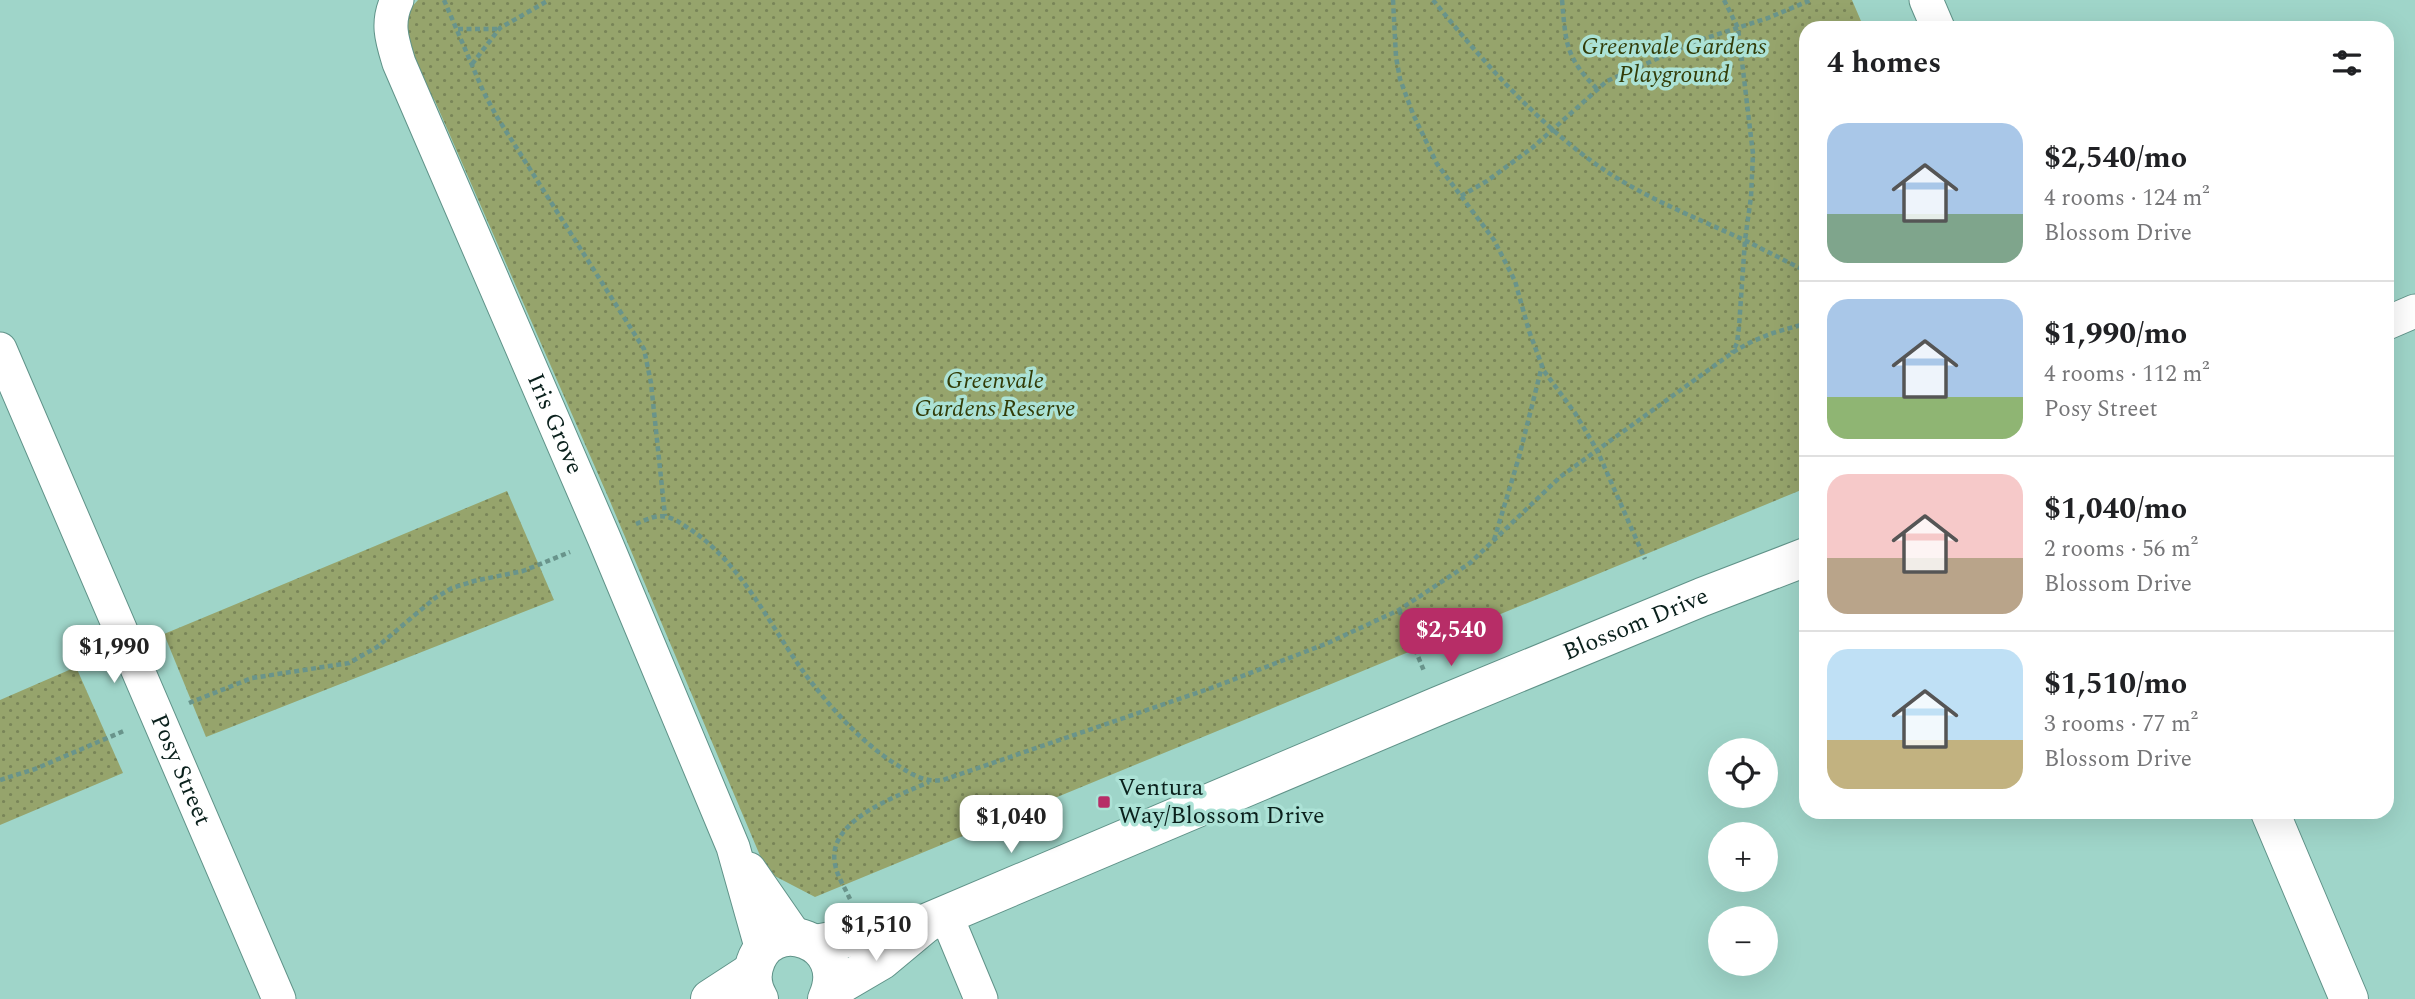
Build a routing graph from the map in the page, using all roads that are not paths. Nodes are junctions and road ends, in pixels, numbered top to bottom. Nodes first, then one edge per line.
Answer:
1 (1926, 0) edge
2 (393, 1) edge
3 (1935, 21) edge
4 (2415, 311) edge
5 (2394, 320) edge
6 (0, 349) edge
7 (1799, 560) edge
8 (2273, 819) edge
9 (936, 919) junction
10 (777, 960) edge
11 (829, 995) edge
12 (279, 999) edge
13 (710, 999) edge
14 (981, 999) edge
15 (2349, 999) edge

1 - 3 street
2 - 10 street, Iris Grove
4 - 5 street
6 - 12 street, Posy Street
7 - 9 street, Blossom Drive
8 - 15 street
9 - 10 street, Blossom Drive
9 - 11 street, Blossom Drive
9 - 14 street
10 - 11 street
10 - 13 street, Blossom Drive

